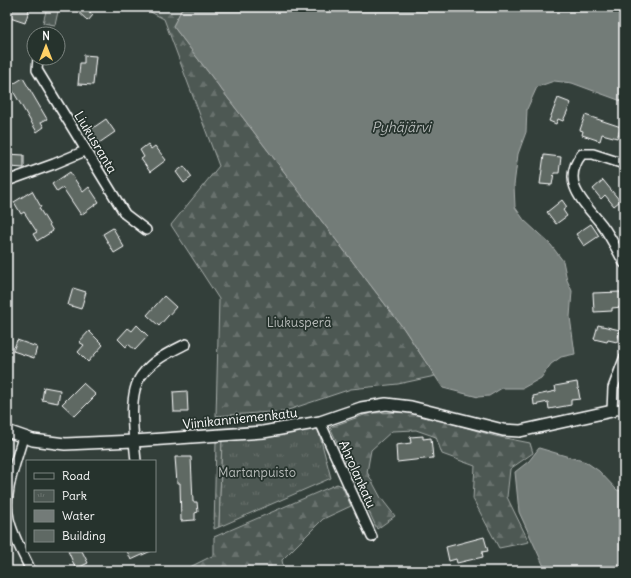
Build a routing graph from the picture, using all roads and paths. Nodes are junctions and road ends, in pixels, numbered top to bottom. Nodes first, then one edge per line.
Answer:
1 (37, 66) edge
2 (85, 151) junction
3 (624, 164) edge
4 (7, 181) edge
5 (146, 230) dead end
6 (624, 263) edge
7 (186, 344) dead end
8 (624, 359) edge
9 (624, 408) edge
10 (612, 411) junction
11 (320, 422) junction
12 (7, 432) edge
13 (23, 437) junction
14 (134, 441) junction
15 (136, 460) edge
16 (8, 521) edge
17 (372, 537) dead end
18 (31, 571) edge

1 - 2 street, Liukusranta
2 - 4 street
2 - 5 street, Liukusranta
3 - 6 street
7 - 14 street
8 - 10 street
9 - 10 street
10 - 11 street, Viinikanniemenkatu
11 - 14 street, Viinikanniemenkatu
11 - 17 street, Ahrolankatu
12 - 13 street, Viinikanniemenkatu
13 - 14 street, Viinikanniemenkatu
13 - 16 street
14 - 15 street
16 - 18 street

